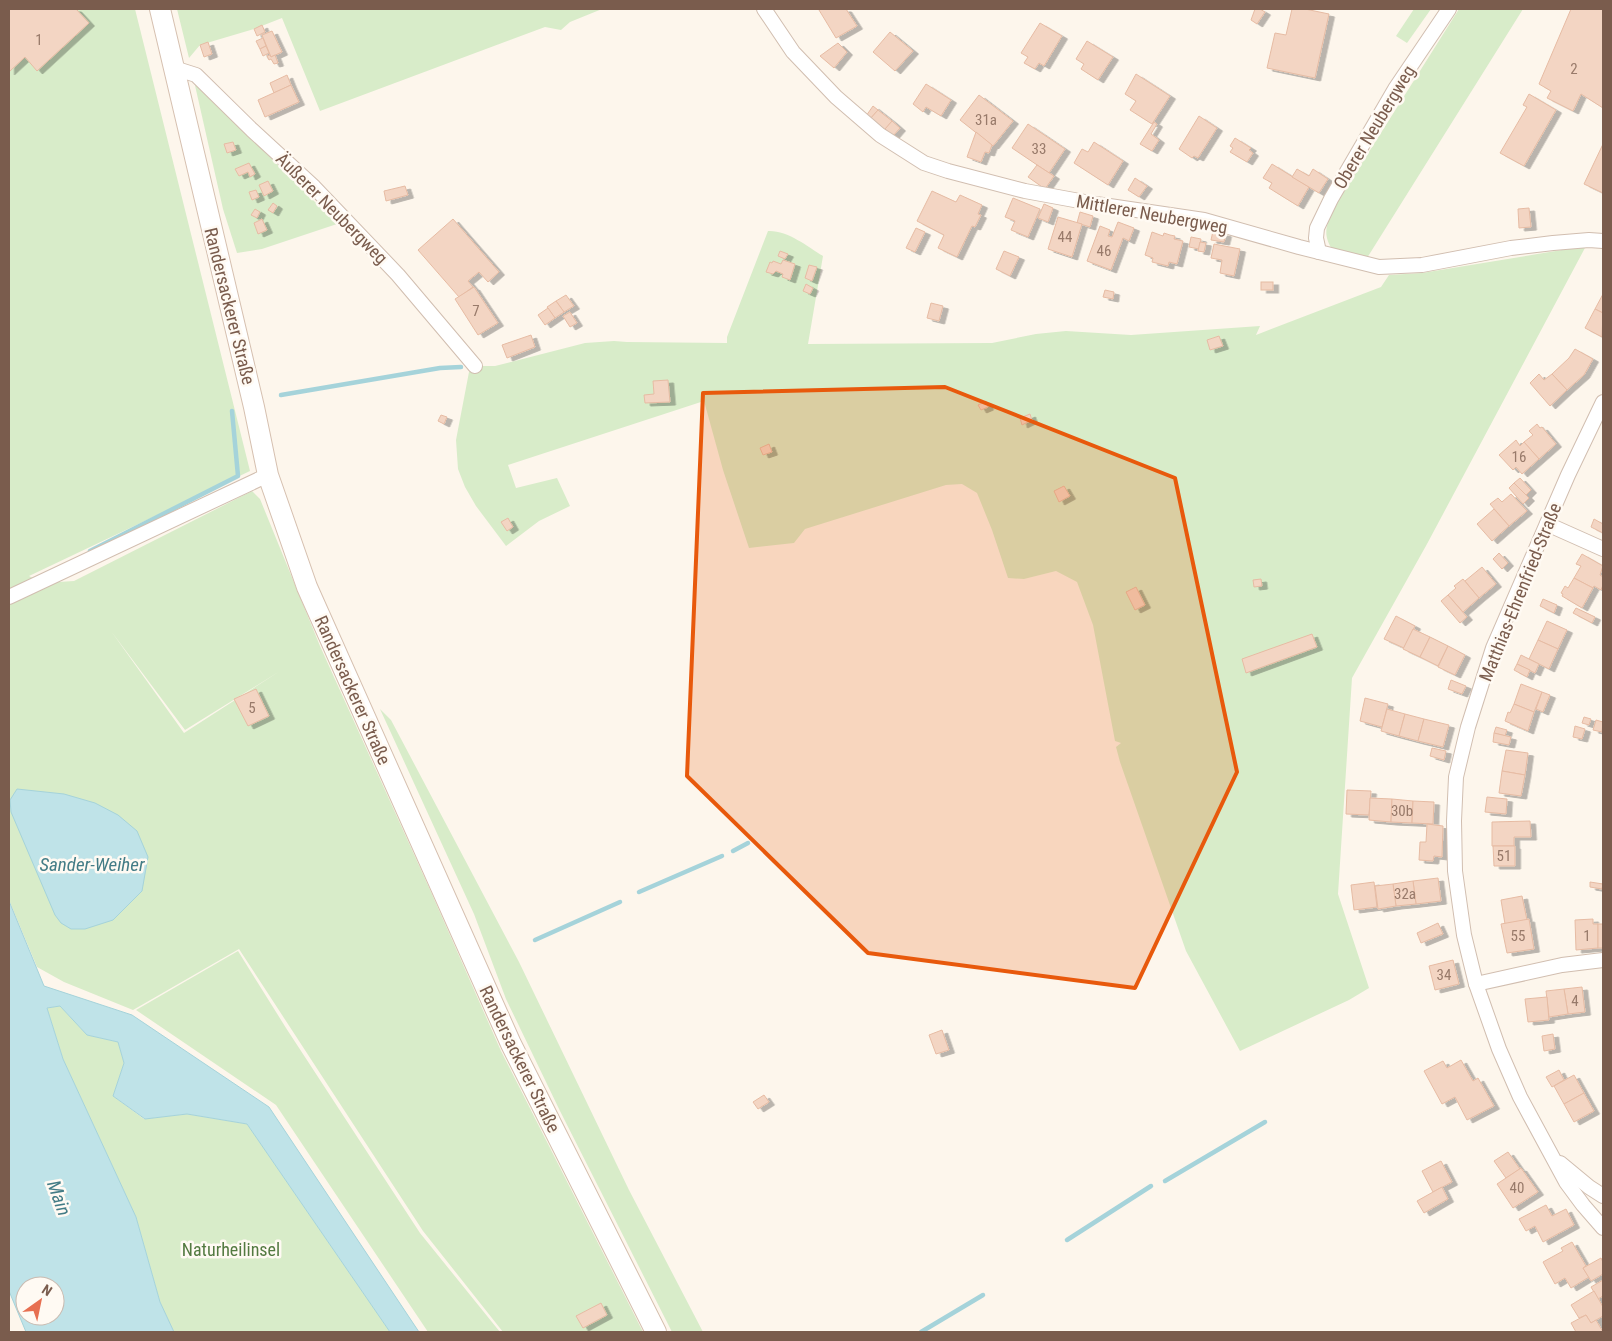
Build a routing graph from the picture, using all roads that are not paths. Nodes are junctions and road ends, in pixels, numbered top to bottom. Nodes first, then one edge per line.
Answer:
1 (160, 9) edge
2 (764, 9) edge
3 (1448, 9) edge
4 (174, 68) junction
5 (1603, 241) edge
6 (1319, 252) junction
7 (474, 366) dead end
8 (1603, 402) edge
9 (268, 475) junction
10 (1547, 524) junction
11 (1603, 549) edge
12 (9, 597) edge
13 (1603, 960) edge
14 (1476, 984) junction
15 (1555, 1159) junction
16 (1603, 1196) edge
17 (1603, 1228) edge
18 (656, 1332) edge

1 - 4 main road, Randersackerer Straße
2 - 6 street, Mittlerer Neubergweg
3 - 6 street, Oberer Neubergweg
4 - 7 street, Äußerer Neubergweg
4 - 9 main road, Randersackerer Straße
5 - 6 street, Mittlerer Neubergweg
8 - 10 street, Matthias-Ehrenfried-Straße
9 - 12 street
9 - 18 main road, Randersackerer Straße
10 - 11 street
10 - 14 street, Matthias-Ehrenfried-Straße
13 - 14 street
14 - 15 street, Matthias-Ehrenfried-Straße
15 - 16 street, Matthias-Ehrenfried-Straße
15 - 17 street, Matthias-Ehrenfried-Straße

